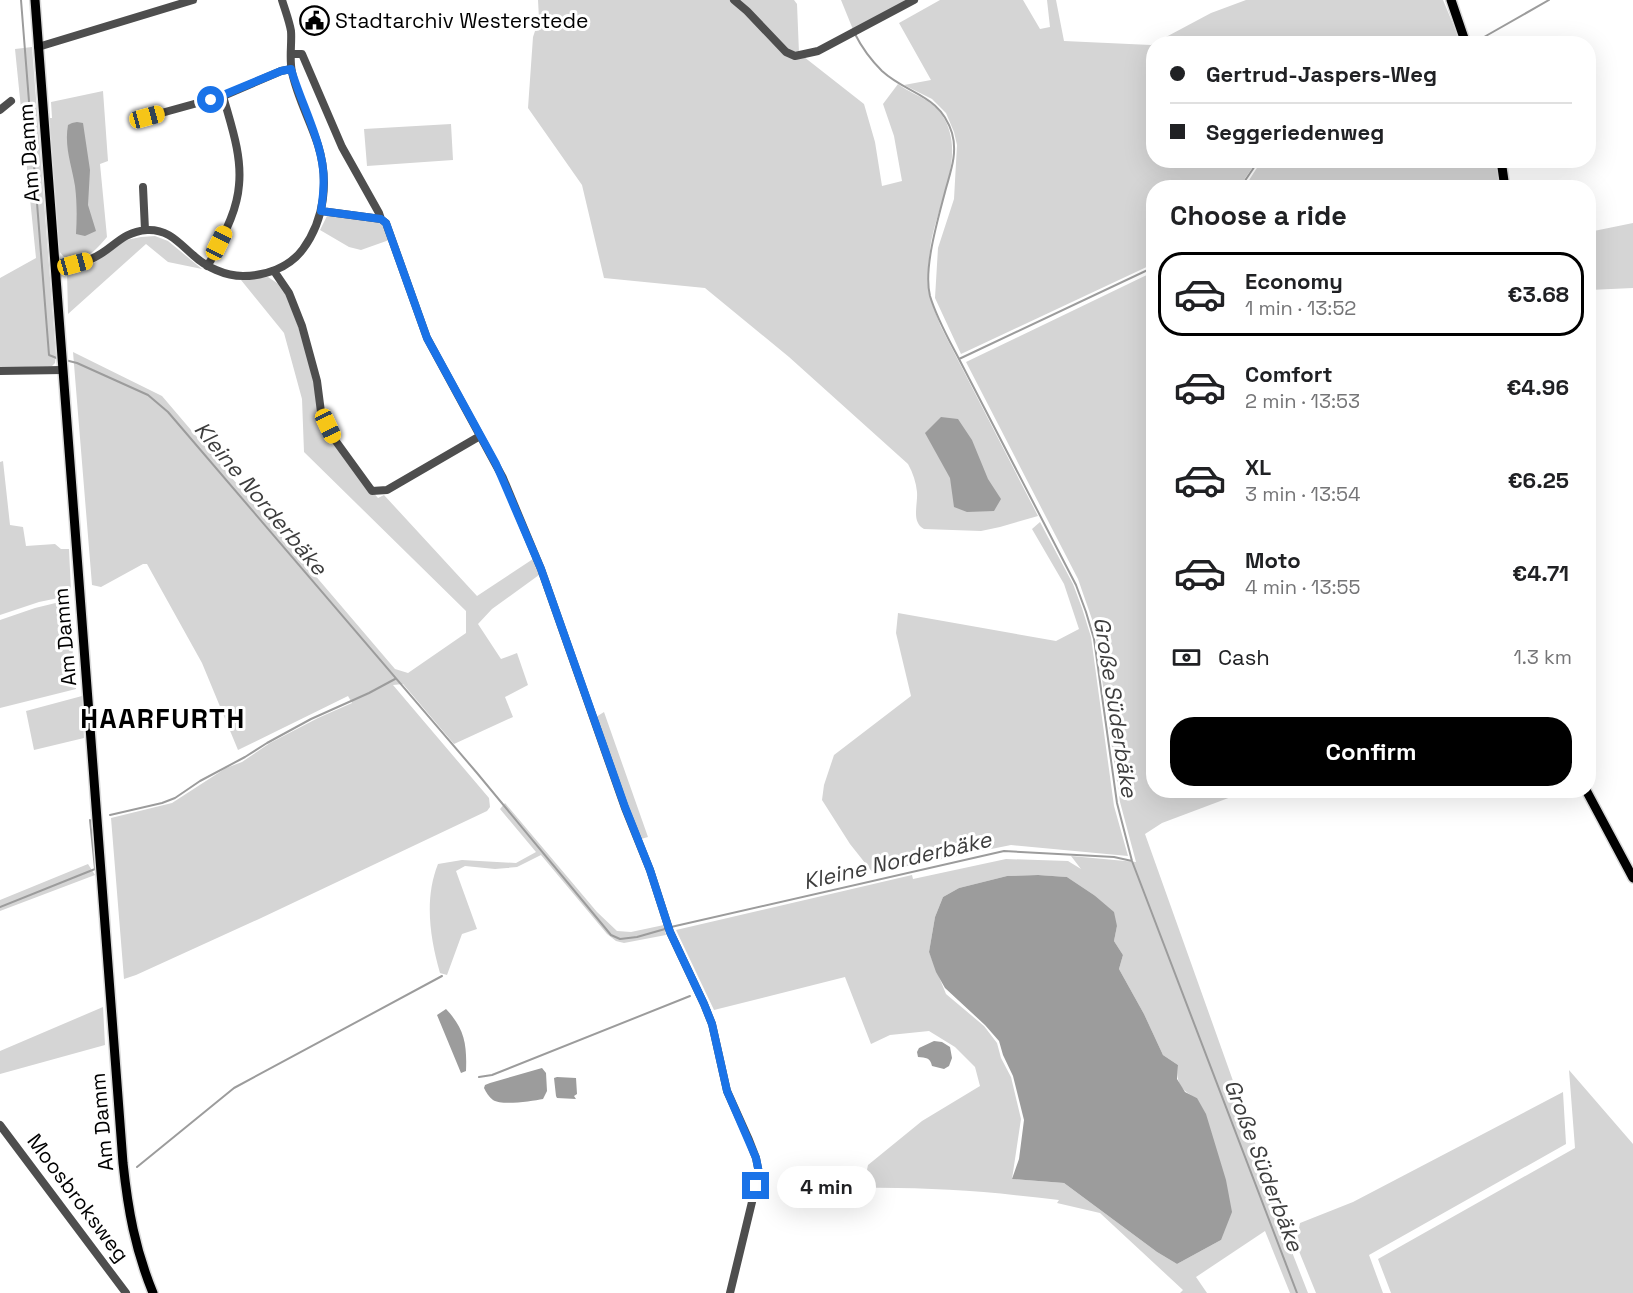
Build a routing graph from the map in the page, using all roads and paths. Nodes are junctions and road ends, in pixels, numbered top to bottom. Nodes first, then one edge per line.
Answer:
1 (35, 0) edge
2 (193, 0) edge
3 (282, 0) edge
4 (734, 0) edge
5 (914, 0) edge
6 (1451, 0) edge
7 (1463, 36) edge
8 (38, 46) junction
9 (291, 54) junction
10 (291, 69) junction
11 (223, 96) junction
12 (11, 101) dead end
13 (0, 110) edge
14 (147, 117) dead end
15 (143, 187) dead end
16 (321, 211) junction
17 (381, 219) junction
18 (145, 230) junction
19 (56, 266) junction
20 (207, 266) junction
21 (274, 271) junction
22 (63, 368) junction
23 (0, 371) edge
24 (480, 436) junction
25 (1590, 798) edge
26 (1633, 878) edge
27 (0, 1125) edge
28 (126, 1293) edge
29 (153, 1293) edge
30 (730, 1293) edge

1 - 8 main road, Am Damm
2 - 8 street
3 - 9 street
4 - 5 street
6 - 7 main road
8 - 19 main road, Am Damm
9 - 10 street
9 - 17 street
10 - 11 street
10 - 16 street
11 - 14 street
11 - 20 street
12 - 13 street
15 - 18 street
16 - 17 street
16 - 21 street
17 - 24 street
18 - 19 street
18 - 20 street
19 - 22 main road, Am Damm
20 - 21 street
21 - 24 street
22 - 23 street
22 - 29 main road, Am Damm
24 - 30 street
25 - 26 main road
27 - 28 street, Moosbroksweg

